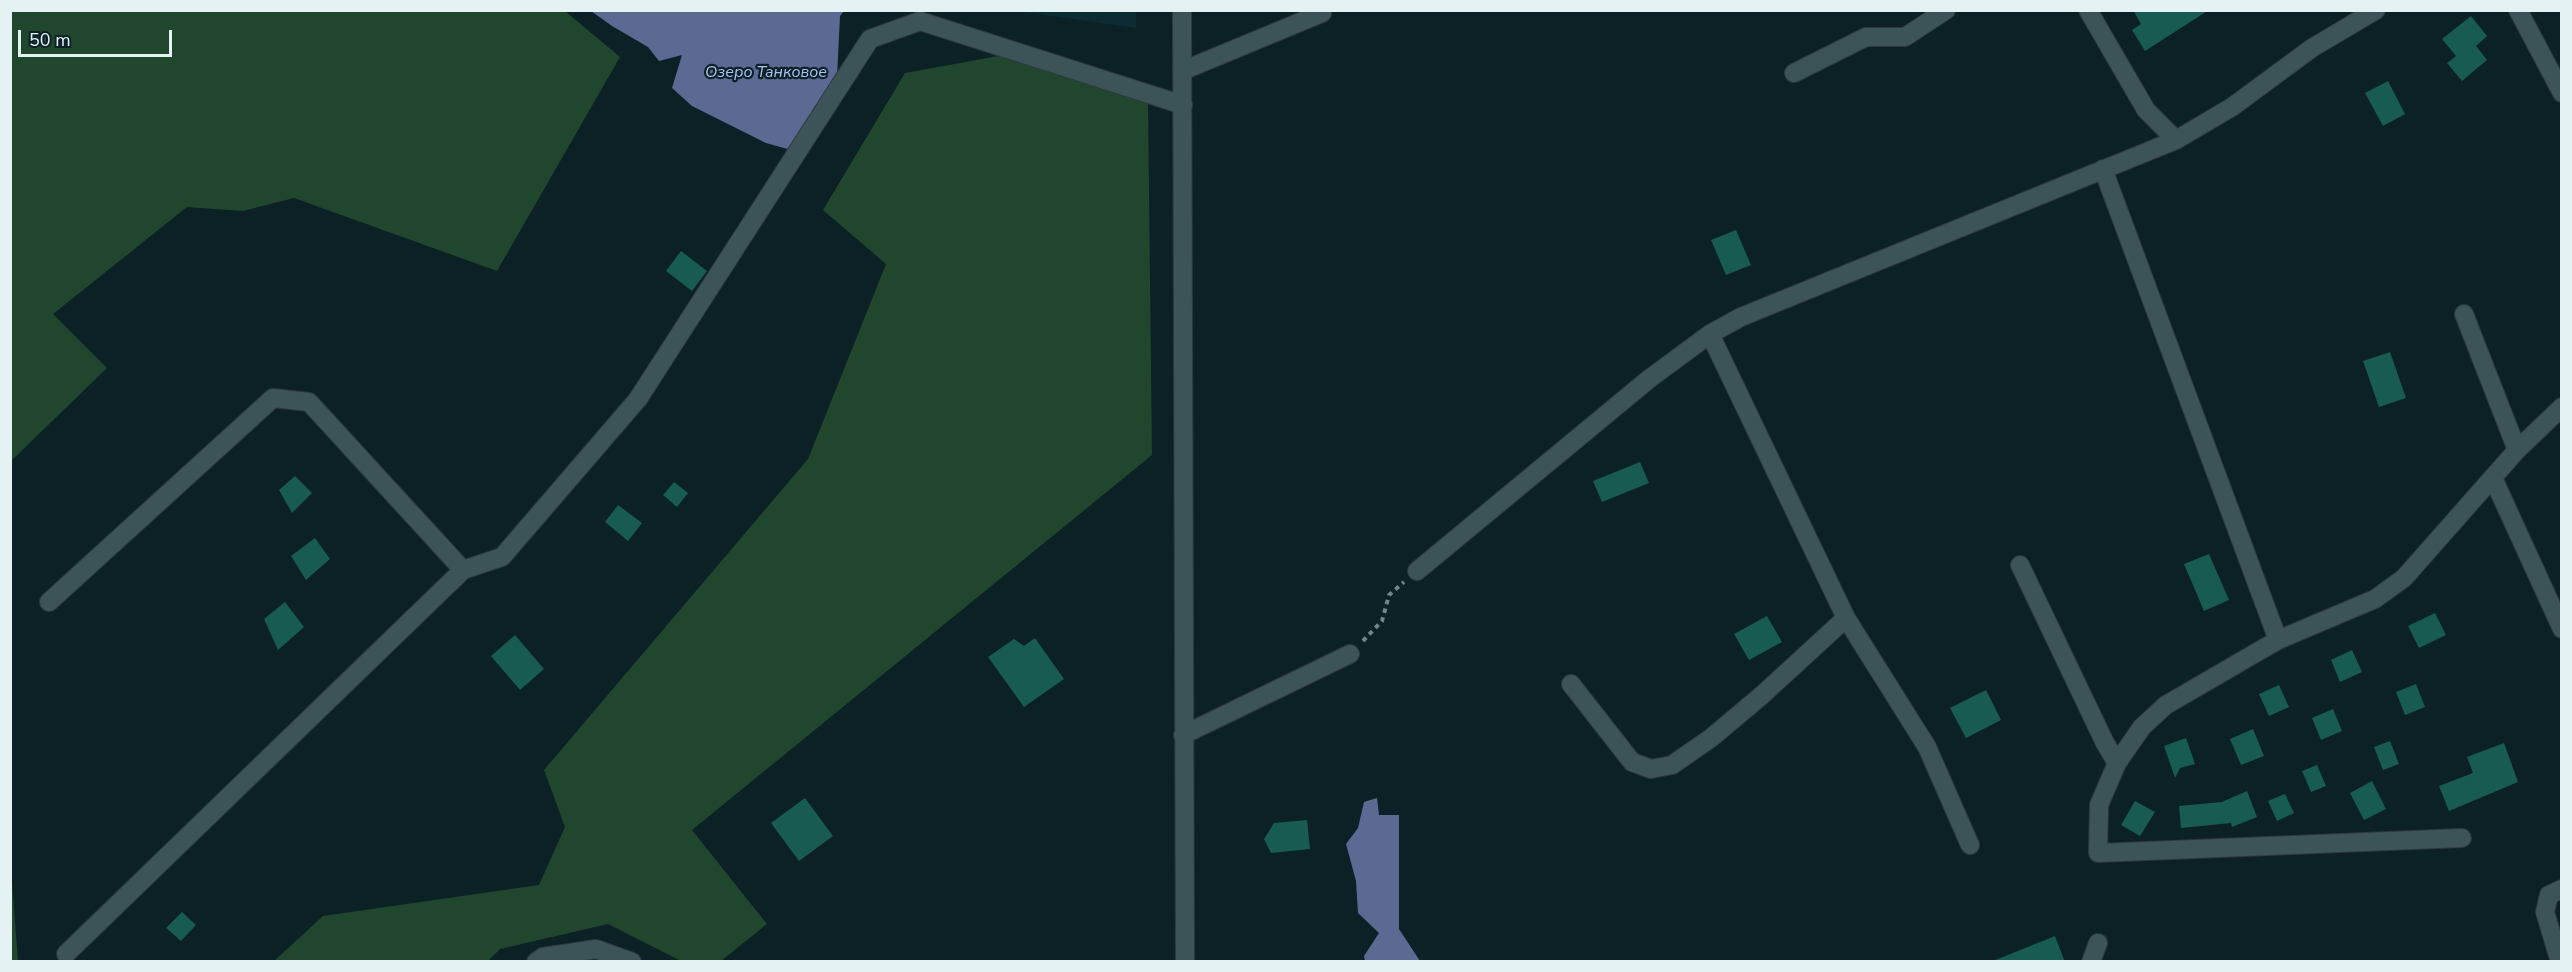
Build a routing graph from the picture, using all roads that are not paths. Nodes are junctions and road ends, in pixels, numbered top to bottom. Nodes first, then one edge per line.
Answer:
1 (1182, 10) edge
2 (1946, 10) edge
3 (2088, 10) edge
4 (2376, 10) edge
5 (2518, 10) edge
6 (1322, 13) dead end
7 (1182, 71) junction
8 (1794, 73) dead end
9 (2562, 93) edge
10 (1183, 105) junction
11 (2176, 140) junction
12 (2103, 169) junction
13 (2463, 314) dead end
14 (1710, 334) junction
15 (2562, 407) edge
16 (2517, 450) junction
17 (2493, 478) junction
18 (2020, 565) dead end
19 (463, 570) junction
20 (1417, 571) road end
21 (49, 602) dead end
22 (1846, 618) junction
23 (2562, 629) edge
24 (2278, 640) junction
25 (1350, 654) road end
26 (1571, 684) dead end
27 (1183, 735) junction
28 (2117, 763) junction
29 (2462, 838) dead end
30 (1970, 845) dead end
31 (2562, 889) edge
32 (2098, 943) dead end
33 (66, 954) dead end
34 (536, 962) edge
35 (633, 962) edge
36 (1185, 962) edge
37 (2091, 962) edge
38 (2560, 962) edge

1 - 7 street
2 - 8 street
3 - 11 street
4 - 11 street
5 - 9 street
6 - 7 street
7 - 10 street
10 - 19 street
10 - 27 street
11 - 12 street
12 - 14 street
12 - 24 street
13 - 16 street
14 - 20 street
14 - 22 street
15 - 16 street
16 - 17 street
17 - 23 street
17 - 24 street
18 - 28 street
19 - 21 street
19 - 33 street
22 - 26 street
22 - 30 street
24 - 28 street
25 - 27 street
27 - 36 street
28 - 29 street
31 - 38 street
32 - 37 street
34 - 35 street

